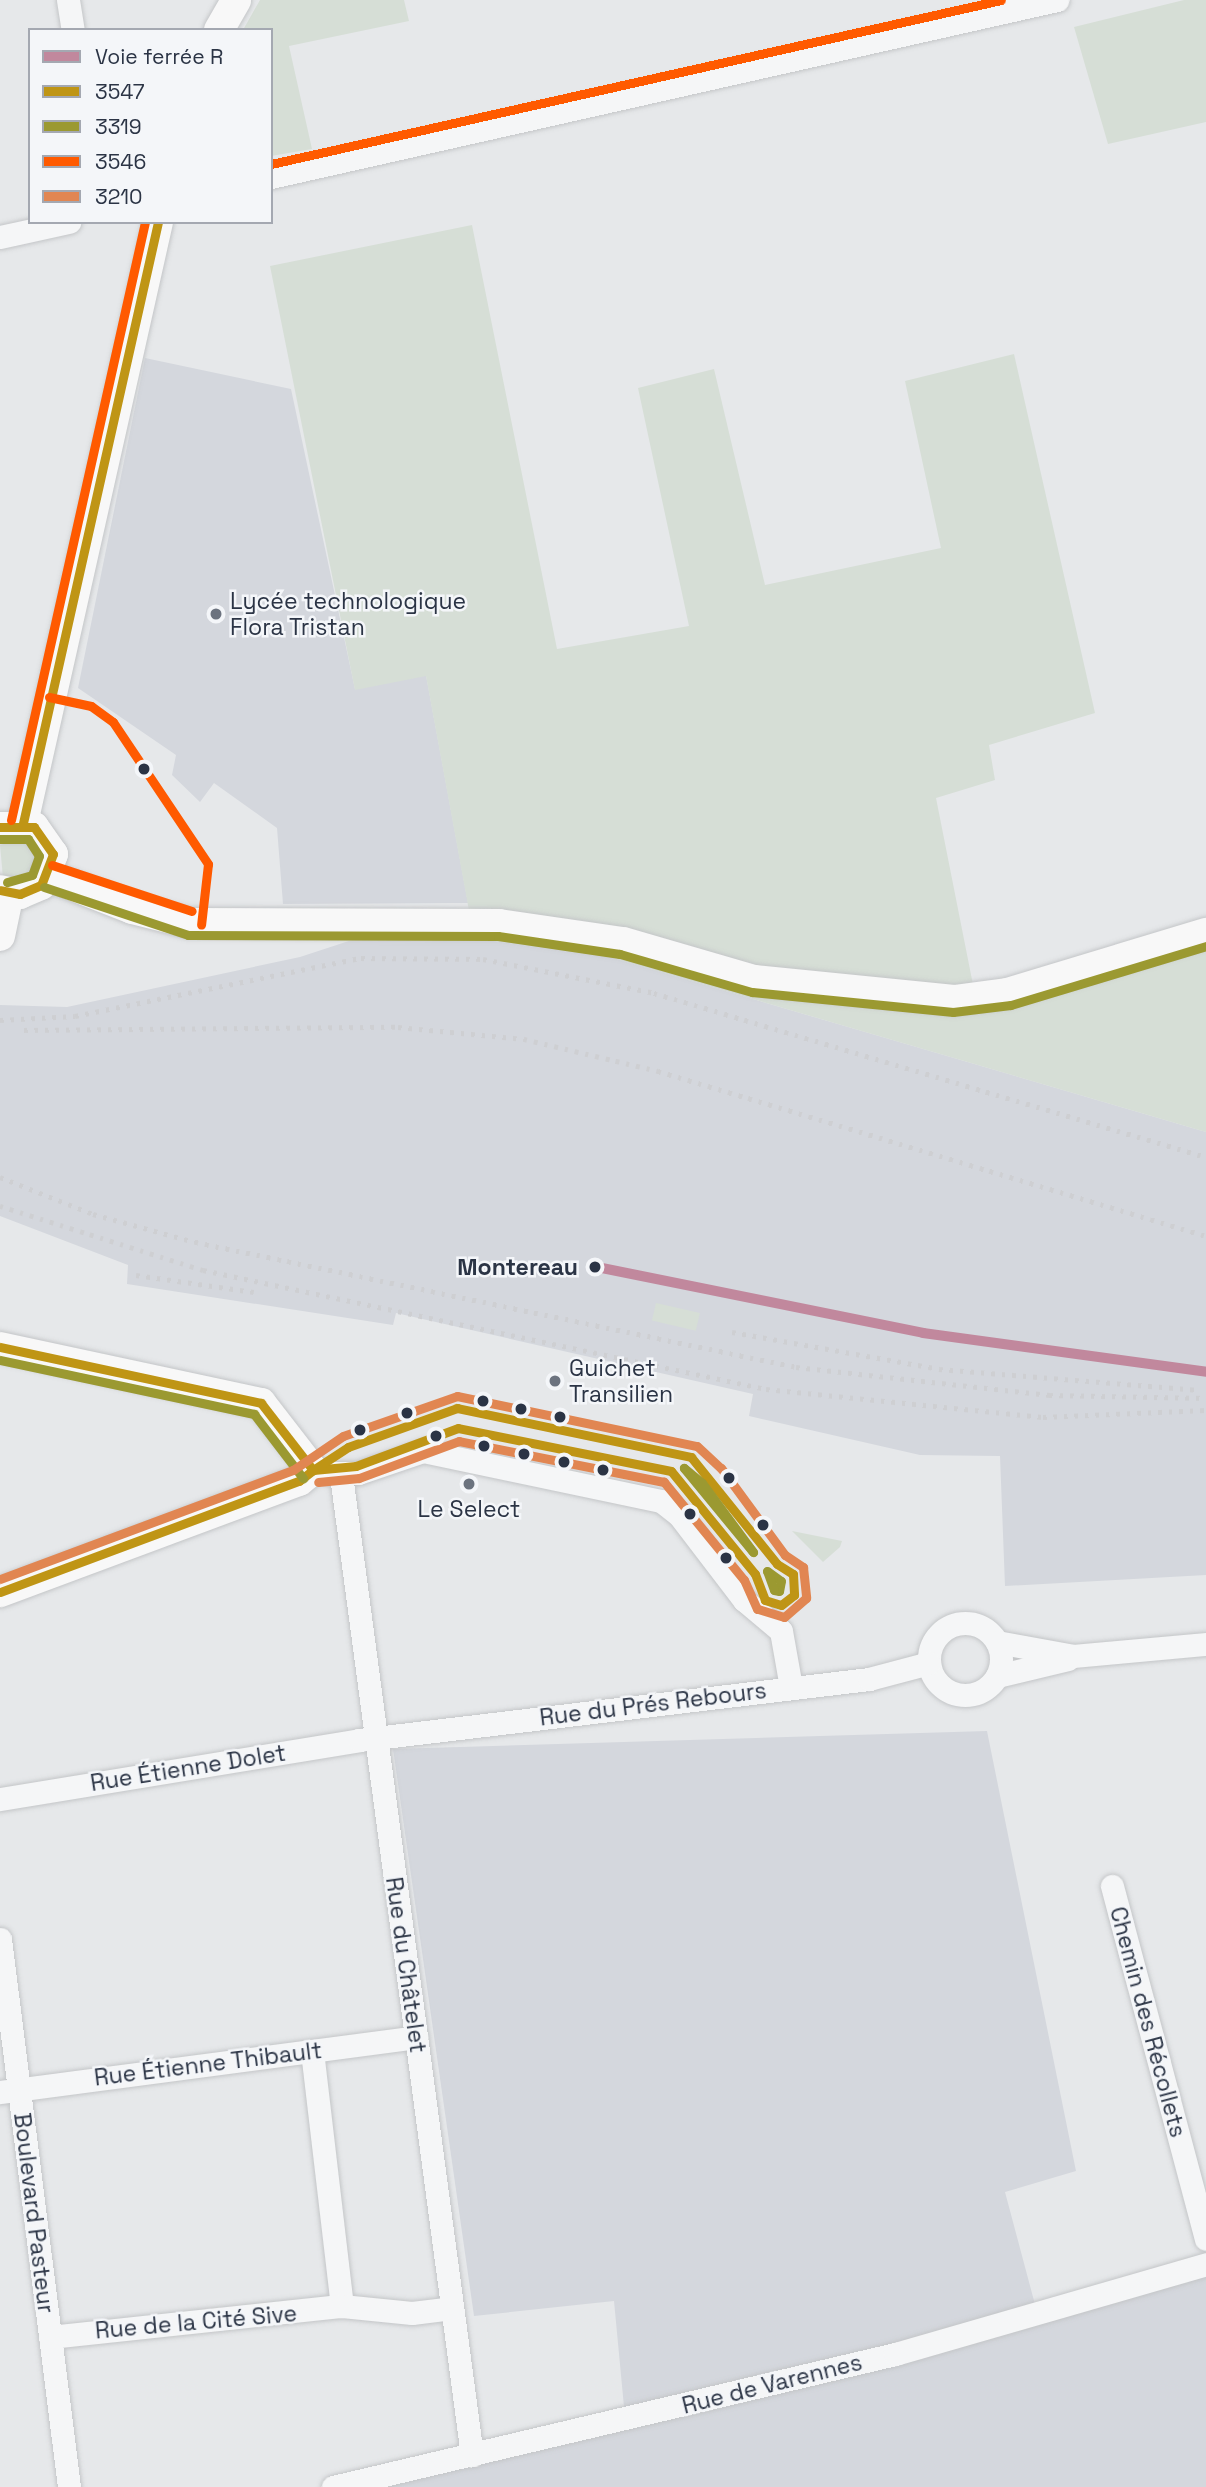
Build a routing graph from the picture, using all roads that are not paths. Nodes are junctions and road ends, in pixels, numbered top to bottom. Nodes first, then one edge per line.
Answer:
1 (68, 0) edge
2 (236, 0) edge
3 (1057, 0) edge
4 (73, 28) edge
5 (220, 28) edge
6 (273, 177) edge
7 (60, 224) edge
8 (158, 224) edge
9 (0, 237) edge
10 (12, 825) edge
11 (48, 876) junction
12 (5, 892) edge
13 (1206, 933) edge
14 (0, 936) edge
15 (0, 1348) edge
16 (327, 1472) junction
17 (0, 1592) edge
18 (997, 1642) junction
19 (1206, 1644) edge
20 (1073, 1656) junction
21 (929, 1663) junction
22 (997, 1676) junction
23 (791, 1687) junction
24 (376, 1738) junction
25 (0, 1799) edge
26 (1112, 1886) dead end
27 (0, 1939) edge
28 (416, 2037) junction
29 (312, 2051) junction
30 (9, 2091) edge
31 (1206, 2239) edge
32 (1206, 2264) edge
33 (342, 2306) junction
34 (452, 2308) junction
35 (50, 2337) junction
36 (472, 2455) junction
37 (69, 2487) edge
38 (333, 2487) edge

1 - 4 street
2 - 5 main road
3 - 6 street
7 - 9 street
8 - 10 main road
10 - 11 main road
11 - 12 main road
11 - 13 main road
12 - 14 main road
15 - 16 main road
16 - 17 main road
16 - 23 street
16 - 24 street, Rue du Châtelet
18 - 20 street
18 - 21 street
18 - 22 street
19 - 20 street
20 - 22 street
21 - 22 street
21 - 23 street, Rue du Prés Rebours
23 - 24 street, Rue du Prés Rebours
24 - 25 street, Rue Étienne Dolet
24 - 28 street, Rue du Châtelet
26 - 31 street, Chemin des Récollets
27 - 30 street, Boulevard Pasteur
28 - 29 street, Rue Étienne Thibault
28 - 34 street, Rue du Châtelet
29 - 30 street, Rue Étienne Thibault
29 - 33 street
30 - 35 street, Boulevard Pasteur
32 - 36 street, Rue de Varennes
33 - 34 street, Rue de la Cité Sive
33 - 35 street, Rue de la Cité Sive
34 - 36 street, Rue du Châtelet
35 - 37 street, Boulevard Pasteur
36 - 38 street, Rue de Varennes

